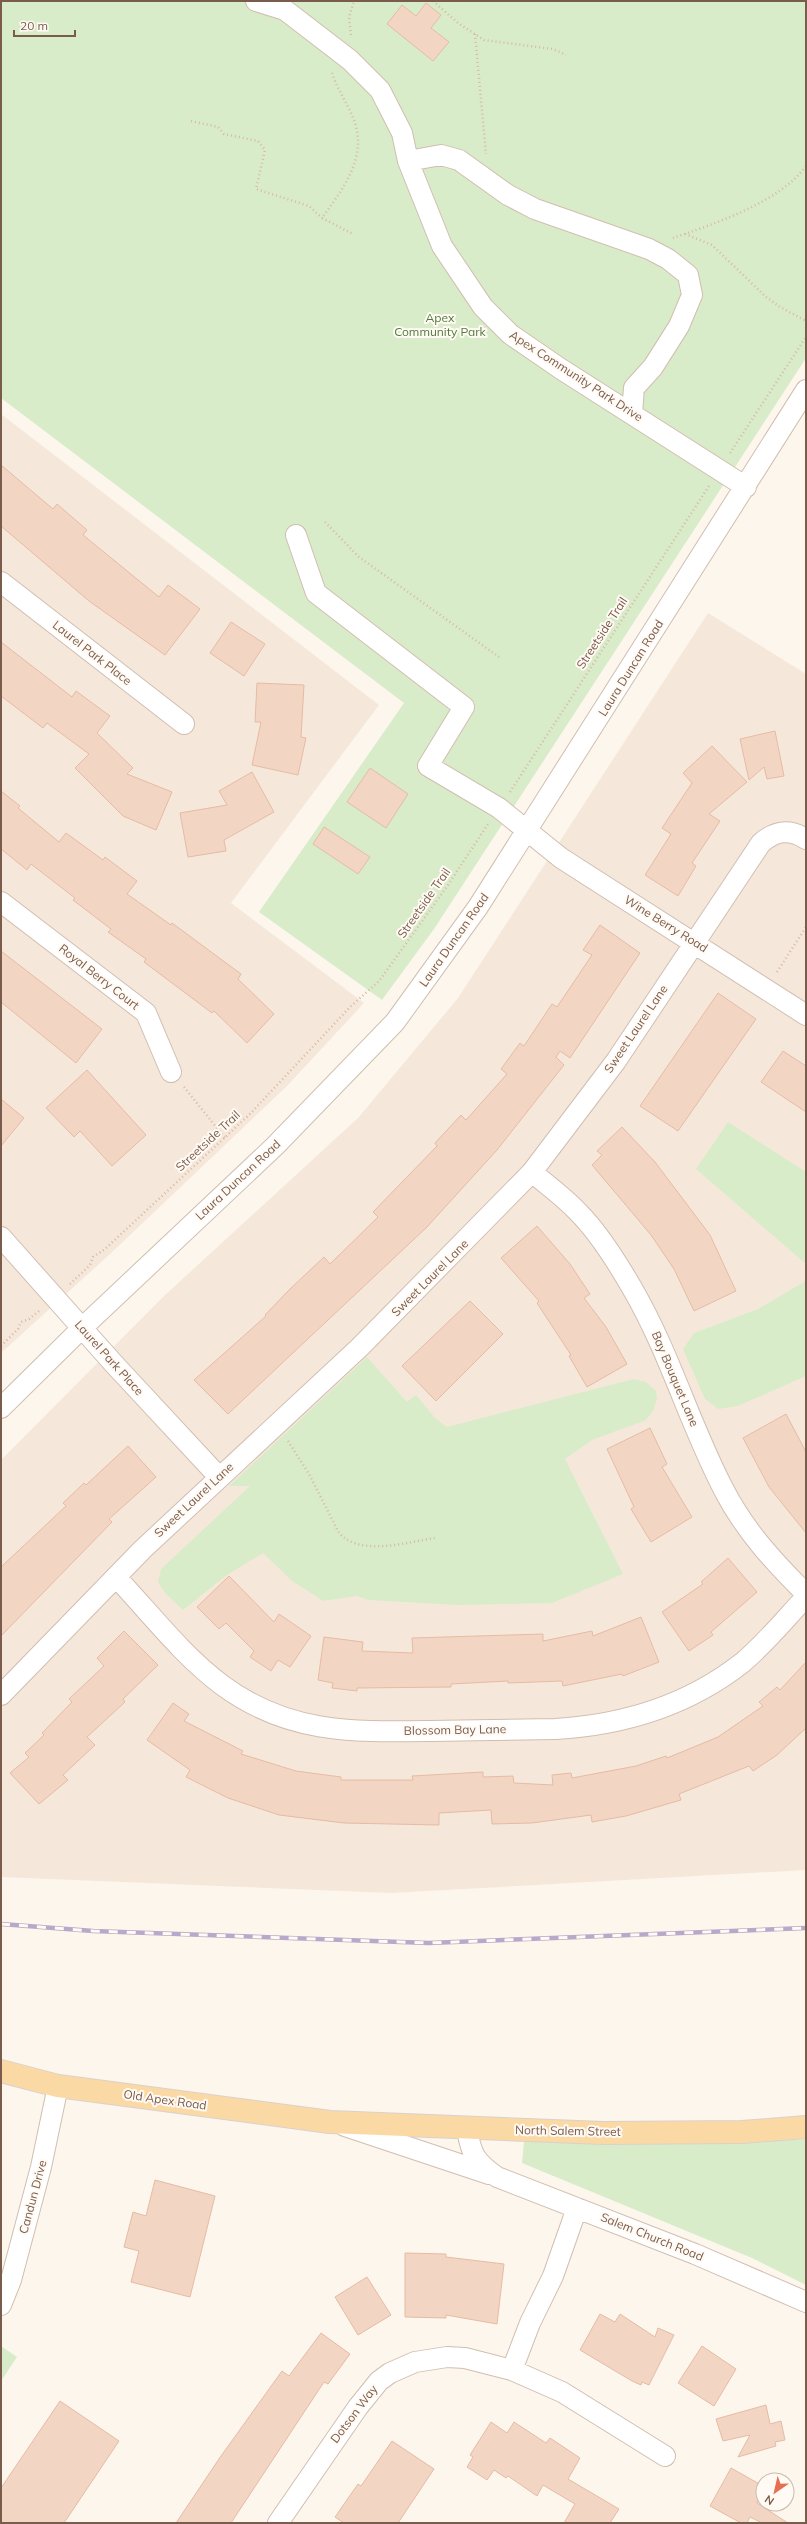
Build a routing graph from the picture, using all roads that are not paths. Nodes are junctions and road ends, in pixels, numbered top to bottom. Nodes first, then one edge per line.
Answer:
1 (256, 1) edge
2 (408, 161) junction
3 (806, 390) edge
4 (632, 412) junction
5 (746, 487) junction
6 (296, 534) dead end
7 (1, 582) edge
8 (184, 724) dead end
9 (528, 830) junction
10 (806, 839) edge
11 (1, 902) edge
12 (695, 943) junction
13 (806, 1015) edge
14 (171, 1072) road end
15 (532, 1172) junction
16 (1, 1237) edge
17 (82, 1328) junction
18 (1, 1408) edge
19 (219, 1477) junction
20 (116, 1577) junction
21 (806, 1594) edge
22 (806, 1597) edge
23 (1, 1694) edge
24 (1, 2071) edge
25 (58, 2086) junction
26 (330, 2122) junction
27 (806, 2127) edge
28 (467, 2128) junction
29 (497, 2177) junction
30 (577, 2208) junction
31 (806, 2302) edge
32 (1, 2305) edge
33 (512, 2370) junction
34 (665, 2456) dead end
35 (278, 2523) edge

1 - 2 street, Apex Community Park Drive
2 - 4 street, Apex Community Park Drive
2 - 4 street
3 - 5 street, Laura Duncan Road
4 - 5 street, Apex Community Park Drive
5 - 9 street, Laura Duncan Road
6 - 9 street, Wine Berry Road
7 - 8 street, Laurel Park Place
9 - 12 street, Wine Berry Road
9 - 17 street, Laura Duncan Road
10 - 12 street, Sweet Laurel Lane
11 - 14 street, Royal Berry Court
12 - 13 street, Wine Berry Road
12 - 15 street, Sweet Laurel Lane
15 - 19 street, Sweet Laurel Lane
15 - 21 street, Bay Bouquet Lane
16 - 17 street, Laurel Park Place
17 - 18 street, Laura Duncan Road
17 - 19 street, Laurel Park Place
19 - 20 street, Sweet Laurel Lane
20 - 22 street, Blossom Bay Lane
20 - 23 street, Sweet Laurel Lane
24 - 25 main road, Old Apex Road
25 - 26 main road, Old Apex Road
25 - 32 street, Candun Drive
26 - 28 main road, North Salem Street
26 - 29 street, Salem Church Road
27 - 28 main road, North Salem Street
28 - 29 street, Salem Church Road
29 - 30 street, Salem Church Road
30 - 31 street, Salem Church Road
30 - 33 street
33 - 34 street, Dotson Way
33 - 35 street, Dotson Way

